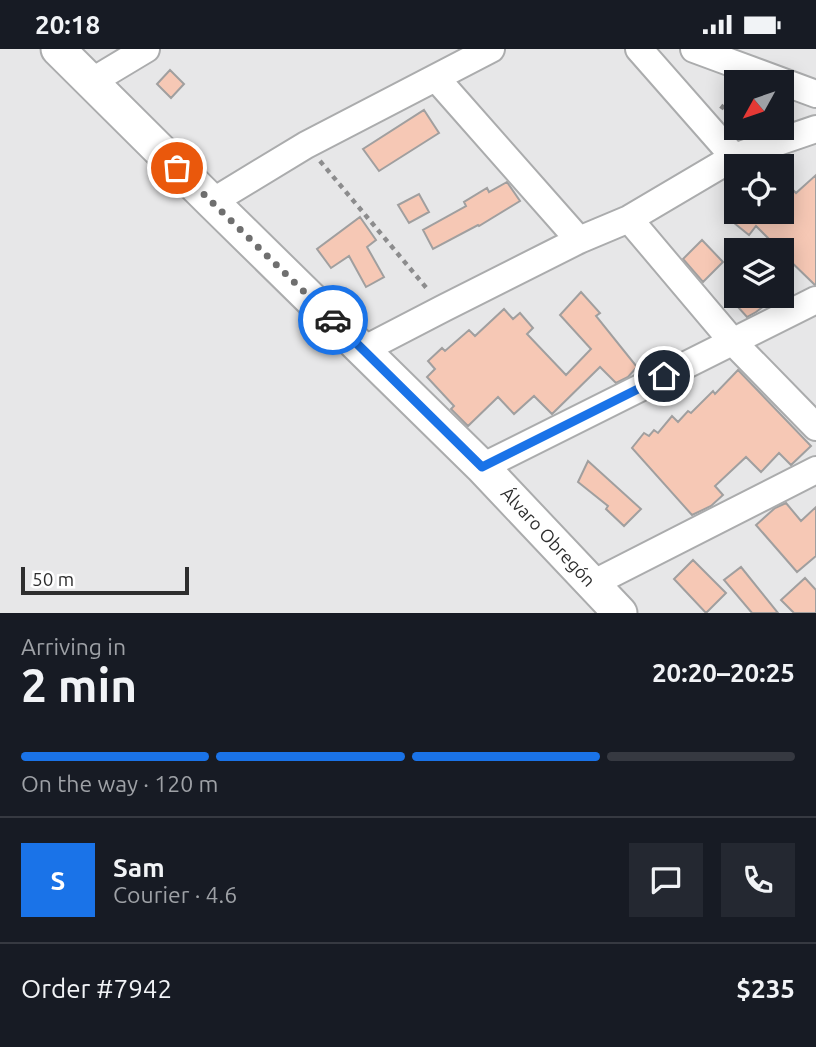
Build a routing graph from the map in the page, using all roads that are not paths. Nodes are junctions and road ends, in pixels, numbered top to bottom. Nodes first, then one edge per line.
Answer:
1 (58, 49) edge
2 (146, 49) edge
3 (491, 49) edge
4 (639, 49) edge
5 (694, 49) edge
6 (436, 78) junction
7 (91, 82) junction
8 (816, 94) edge
9 (816, 129) edge
10 (731, 154) edge
11 (743, 154) edge
12 (724, 163) edge
13 (212, 202) junction
14 (629, 219) junction
15 (579, 240) junction
16 (816, 300) edge
17 (733, 342) junction
18 (363, 350) junction
19 (816, 427) edge
20 (482, 467) junction
21 (816, 470) edge
22 (592, 584) junction
23 (620, 613) edge

1 - 7 street, Álvaro Obregón
2 - 7 street
3 - 6 street
4 - 10 street
5 - 8 street
6 - 13 street
6 - 15 street
7 - 13 street, Álvaro Obregón
9 - 11 street
12 - 14 street
13 - 18 street, Álvaro Obregón
14 - 15 street
14 - 17 street
15 - 18 street
16 - 17 street
17 - 19 street
17 - 20 street
18 - 20 street, Álvaro Obregón
20 - 22 street, Álvaro Obregón
21 - 22 street
22 - 23 street, Álvaro Obregón

